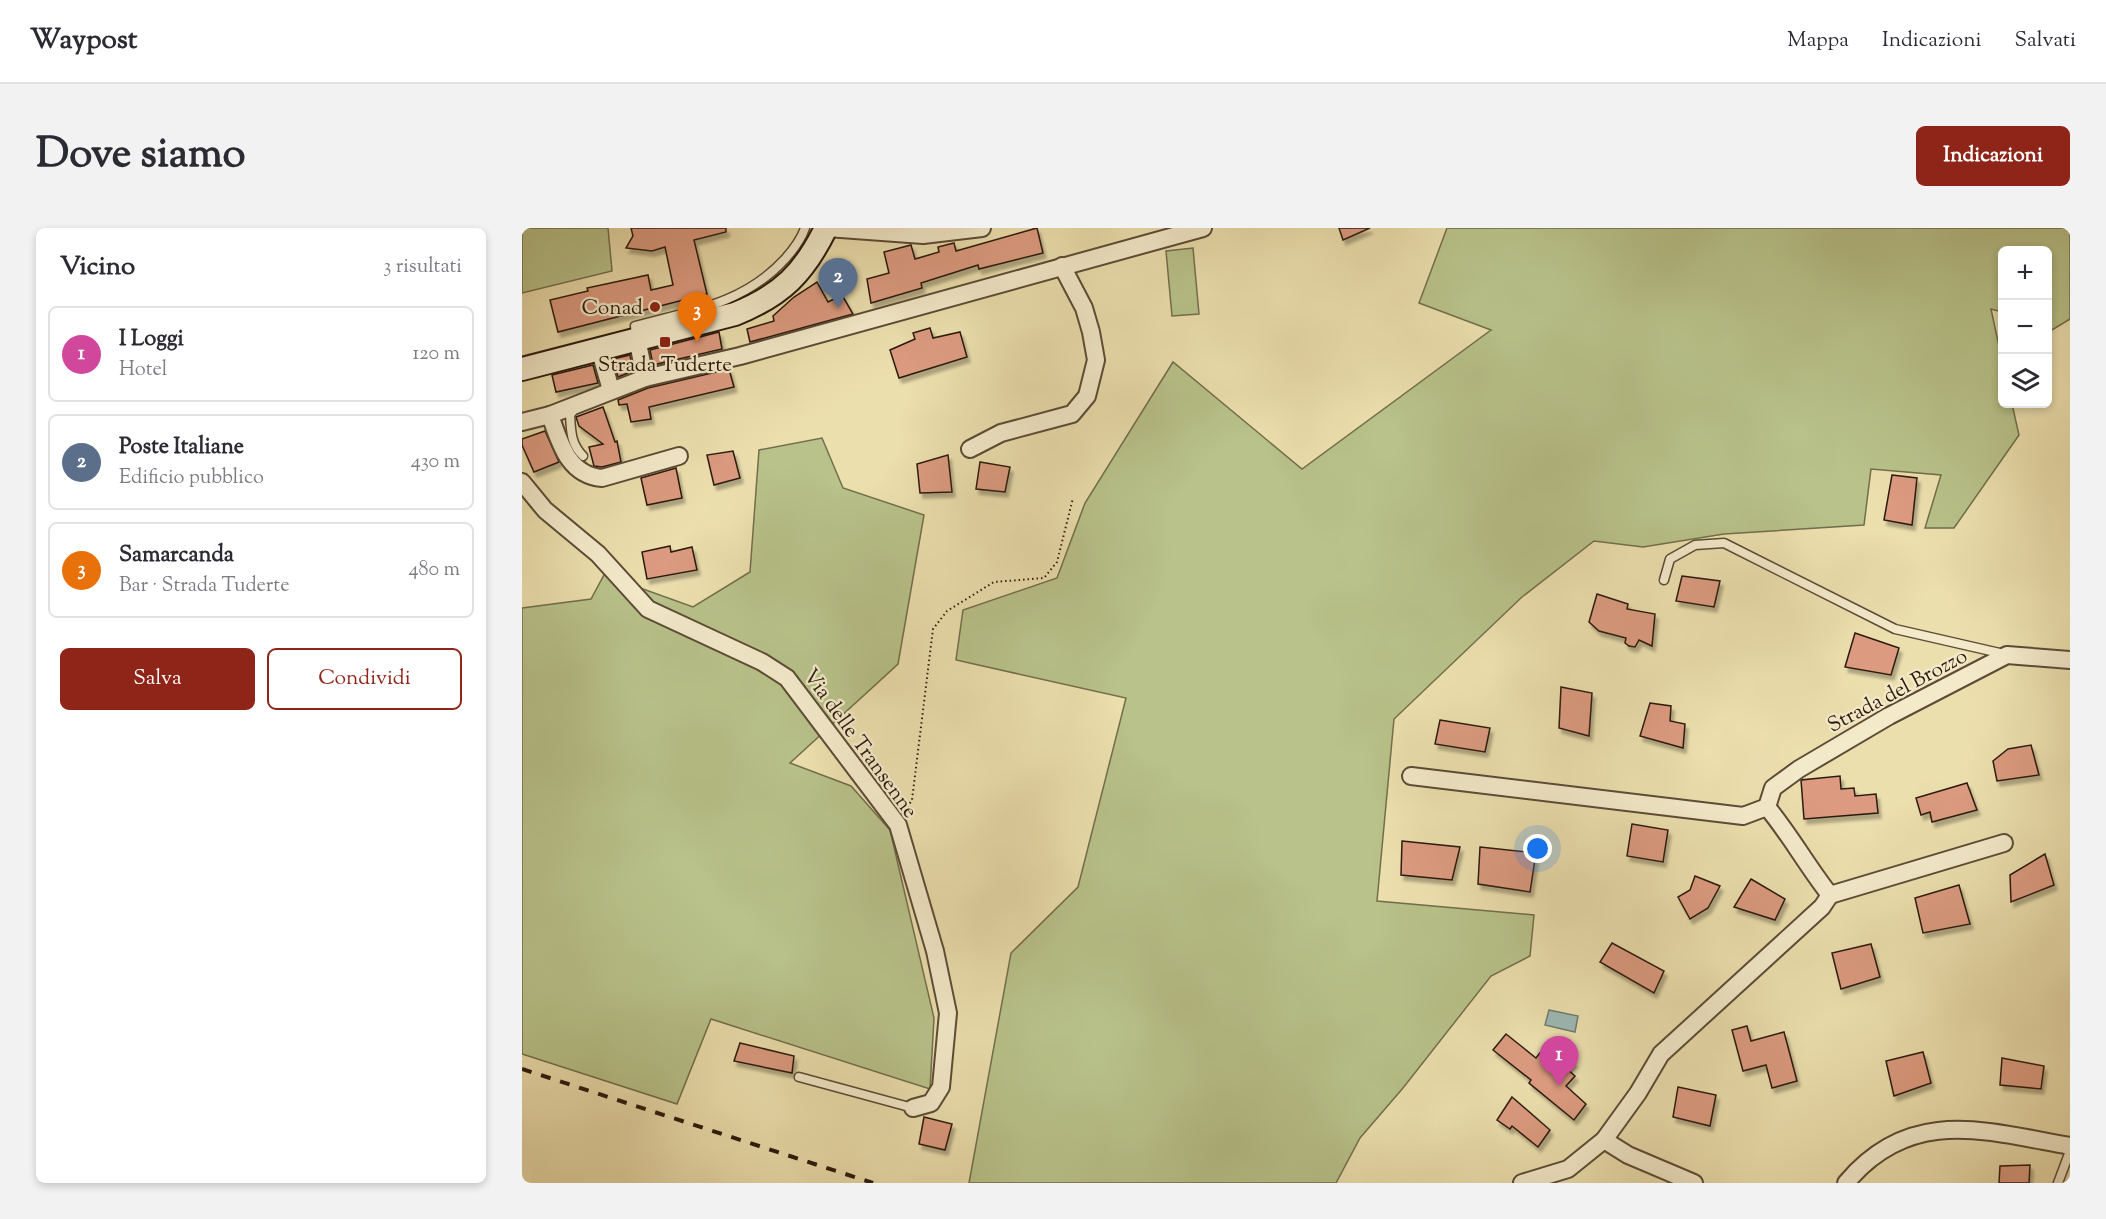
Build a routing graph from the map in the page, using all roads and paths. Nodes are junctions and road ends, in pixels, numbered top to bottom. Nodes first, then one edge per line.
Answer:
1 (805, 228) edge
2 (827, 228) edge
3 (981, 228) edge
4 (1203, 228) edge
5 (950, 230) edge
6 (1062, 266) junction
7 (733, 307) junction
8 (637, 338) junction
9 (599, 348) junction
10 (522, 369) edge
11 (645, 378) junction
12 (611, 390) junction
13 (580, 402) junction
14 (550, 415) junction
15 (522, 422) edge
16 (970, 449) dead end
17 (583, 456) dead end
18 (679, 456) dead end
19 (522, 482) edge
20 (1073, 498) dead end
21 (1664, 580) dead end
22 (2007, 655) junction
23 (2070, 660) edge
24 (1411, 776) dead end
25 (1767, 807) junction
26 (898, 825) junction
27 (2004, 843) dead end
28 (1830, 895) junction
29 (799, 1077) dead end
30 (913, 1108) joint
31 (1604, 1140) junction
32 (2070, 1146) edge
33 (2070, 1151) edge
34 (1522, 1183) edge
35 (1694, 1183) edge
36 (1846, 1183) edge
37 (2058, 1183) edge

1 - 7 lane
2 - 5 street
2 - 7 main road
3 - 5 street
4 - 6 street
6 - 11 street
6 - 16 street
7 - 8 main road
8 - 9 main road
8 - 11 street
9 - 10 main road
9 - 12 street
11 - 12 street
12 - 13 street
13 - 14 street
13 - 17 lane
14 - 15 street
14 - 18 street
19 - 26 street, Via delle Transenne
20 - 26 path
21 - 22 lane
22 - 23 street
22 - 25 street, Strada del Brozzo
24 - 25 street
25 - 28 street
26 - 30 street, Via delle Transenne
27 - 28 street
28 - 31 street
29 - 30 lane
31 - 34 street
31 - 35 street
32 - 36 street
33 - 37 lane

